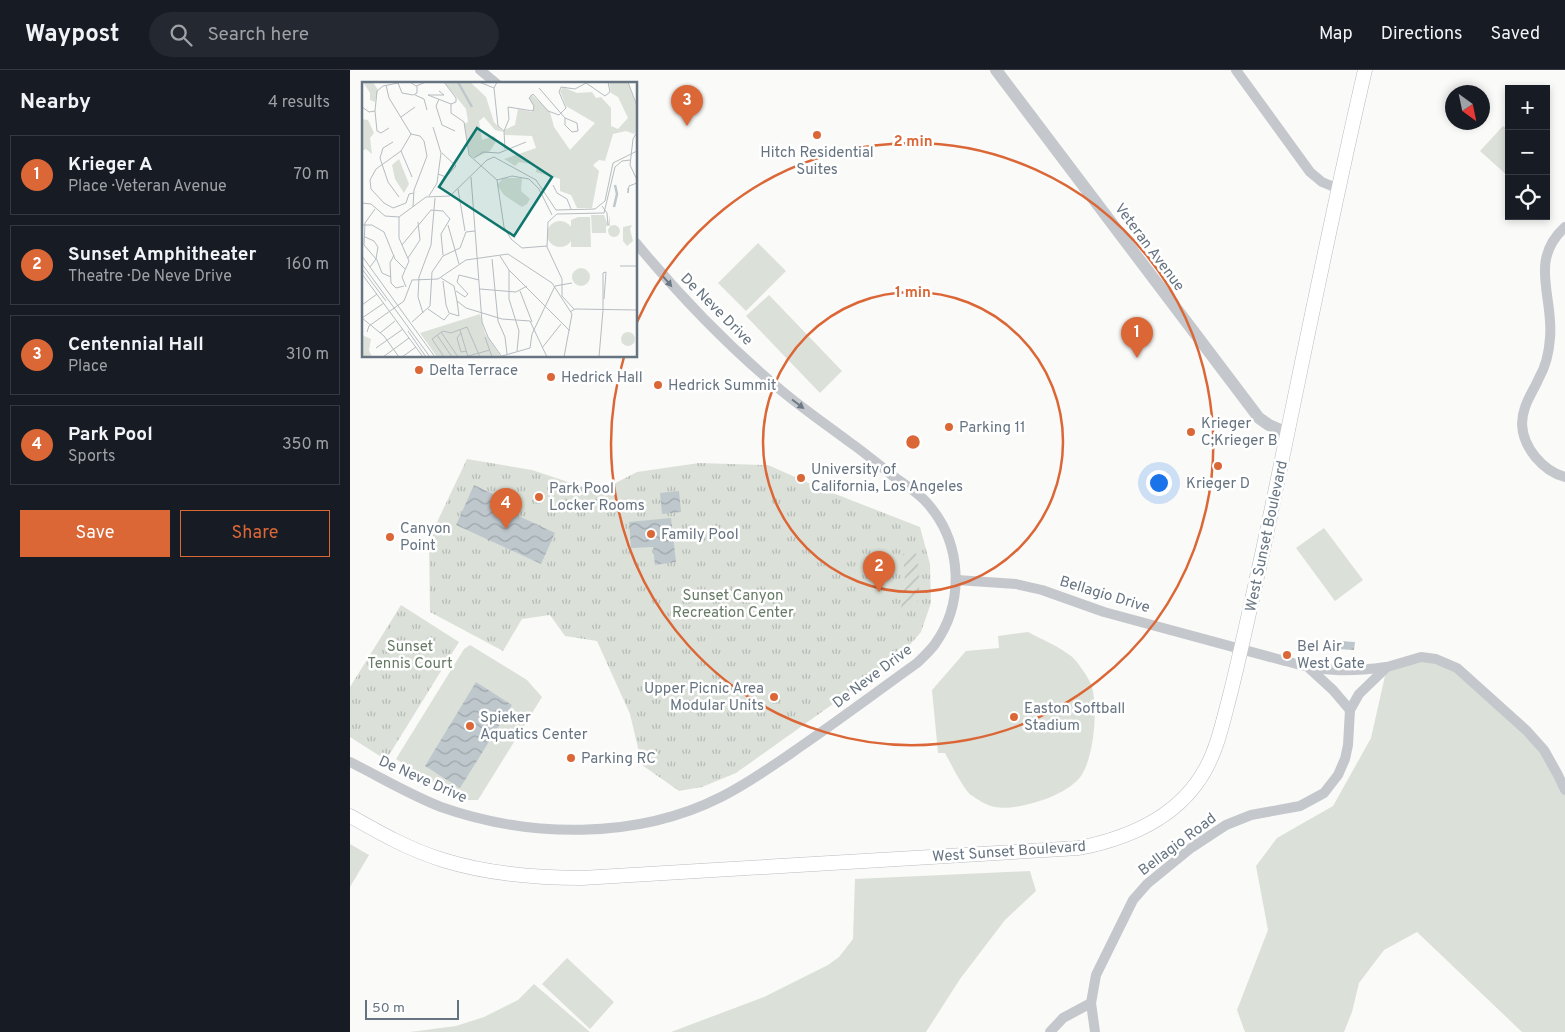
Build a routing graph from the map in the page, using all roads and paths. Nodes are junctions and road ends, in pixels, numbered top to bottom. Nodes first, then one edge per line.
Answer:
1 (480, 70) edge
2 (996, 70) edge
3 (1236, 70) edge
4 (1365, 70) edge
5 (495, 82) edge
6 (1338, 189) junction
7 (1565, 227) edge
8 (638, 245) edge
9 (1287, 433) junction
10 (1565, 477) edge
11 (957, 580) junction
12 (1242, 650) junction
13 (1387, 667) junction
14 (1309, 668) junction
15 (1350, 710) junction
16 (350, 762) edge
17 (1565, 790) edge
18 (350, 816) edge
19 (1091, 1003) junction
20 (1050, 1032) edge
21 (1095, 1032) edge

1 - 5 street
2 - 9 street, Veteran Avenue
3 - 6 street
4 - 6 main road, West Sunset Boulevard
6 - 9 main road, West Sunset Boulevard
7 - 10 street
8 -> 11 street, De Neve Drive
9 - 12 main road, West Sunset Boulevard
11 - 12 street, Bellagio Drive
11 - 16 street, De Neve Drive
12 - 14 street, Bellagio Drive
12 - 18 main road, West Sunset Boulevard
13 - 14 street
13 - 15 street
13 - 17 street
14 - 15 street
15 - 19 street, Bellagio Road
19 - 20 street
19 - 21 street, Bellagio Road

